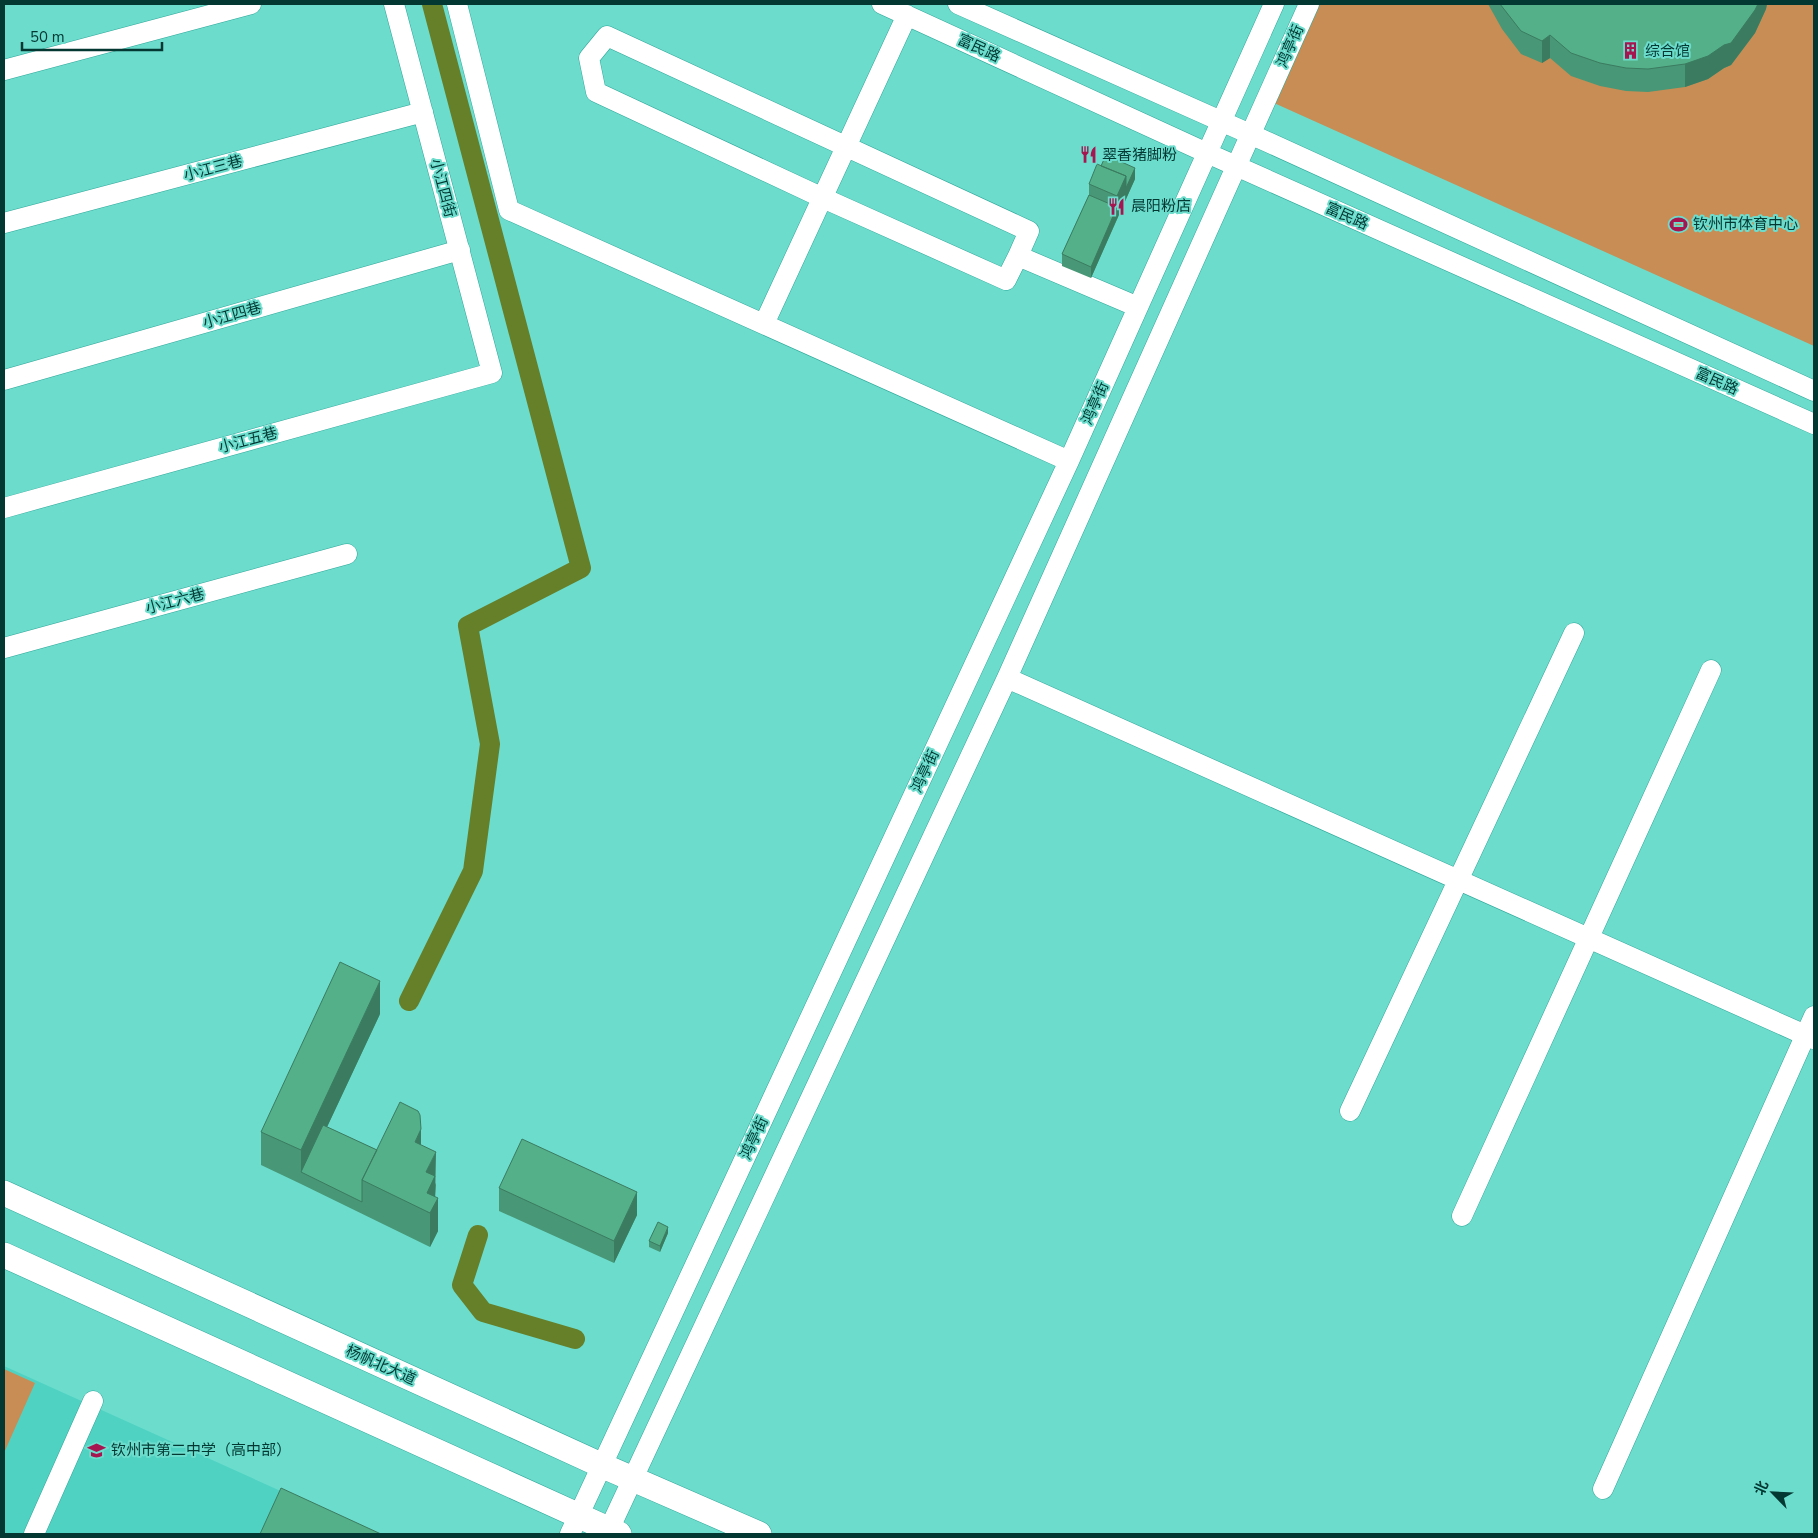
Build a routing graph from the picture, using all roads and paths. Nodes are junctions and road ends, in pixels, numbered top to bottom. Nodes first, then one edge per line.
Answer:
1 (251, 4) edge
2 (394, 4) edge
3 (458, 4) edge
4 (882, 4) edge
5 (958, 4) edge
6 (1274, 4) edge
7 (1309, 4) edge
8 (908, 15) junction
9 (4, 70) edge
10 (423, 112) junction
11 (1221, 121) junction
12 (1250, 134) junction
13 (847, 146) junction
14 (1207, 154) junction
15 (1236, 166) junction
16 (823, 198) junction
17 (4, 223) edge
18 (460, 250) junction
19 (1018, 256) junction
20 (1138, 307) junction
21 (764, 324) junction
22 (492, 373) joint
23 (4, 380) edge
24 (1814, 391) edge
25 (1814, 424) edge
26 (1069, 461) junction
27 (4, 508) edge
28 (347, 554) dead end
29 (1574, 633) dead end
30 (4, 648) edge
31 (1711, 670) dead end
32 (1007, 678) junction
33 (1458, 879) junction
34 (1589, 938) junction
35 (1814, 1016) edge
36 (1810, 1037) edge
37 (1350, 1111) dead end
38 (4, 1193) edge
39 (1462, 1216) dead end
40 (4, 1255) edge
41 (93, 1401) dead end
42 (601, 1465) junction
43 (632, 1478) junction
44 (1602, 1488) dead end
45 (574, 1525) edge
46 (612, 1533) edge
47 (34, 1534) edge
48 (759, 1534) edge

1 - 9 street
2 - 10 street, 小江四街
3 - 21 street
4 - 8 street, 富民路
5 - 11 street, 富民路
6 - 11 street, 鸿亭街
7 - 12 street, 鸿亭街
8 - 13 street
8 - 14 street, 富民路
10 - 17 street, 小江三巷
10 - 18 street, 小江四街
11 - 12 street, 富民路
11 - 14 street, 鸿亭街
12 - 15 street, 鸿亭街
12 - 24 street, 富民路
13 - 16 street
13 - 16 street
13 - 19 street
14 - 15 street, 富民路
14 - 20 street, 鸿亭街
15 - 25 street, 富民路
15 - 32 street, 鸿亭街
16 - 19 street
16 - 21 street
18 - 22 street, 小江四街
18 - 23 street, 小江四巷
19 - 20 street
20 - 26 street, 鸿亭街
21 - 26 street
22 - 27 street, 小江五巷
26 - 42 street, 鸿亭街
28 - 30 street, 小江六巷
29 - 33 street
31 - 34 street
32 - 33 street
32 - 43 street, 鸿亭街
33 - 34 street
33 - 37 street
34 - 36 street
34 - 39 street
35 - 36 street
36 - 44 street
38 - 42 main road, 杨帆北大道
40 - 45 main road
41 - 47 street
42 - 43 main road, 杨帆北大道
42 - 45 street, 鸿亭街
43 - 46 street, 鸿亭街
43 - 48 main road, 杨帆北大道
45 - 46 main road

